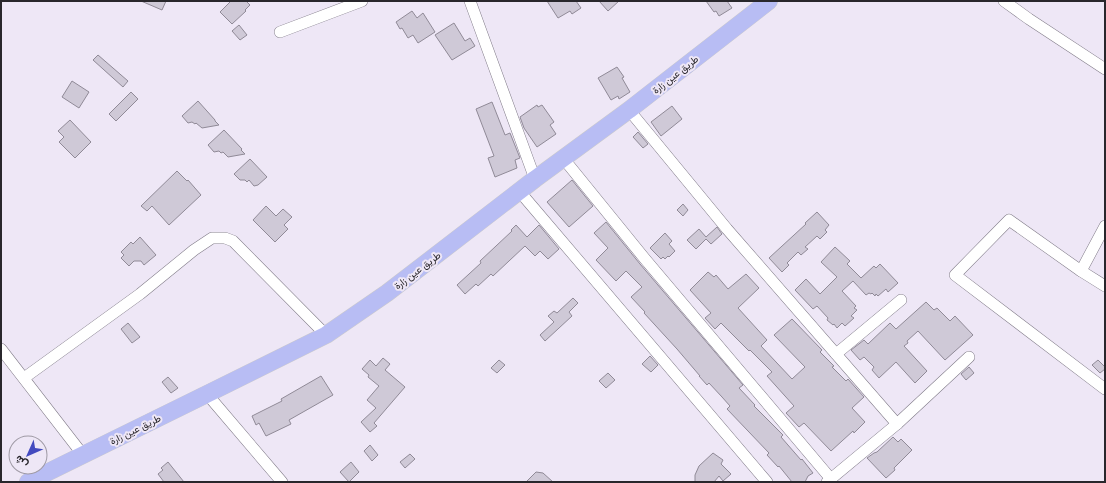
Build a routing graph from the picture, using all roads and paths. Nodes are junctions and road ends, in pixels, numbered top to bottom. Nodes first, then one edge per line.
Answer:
1 (362, 1) edge
2 (470, 1) edge
3 (769, 1) edge
4 (1004, 1) edge
5 (280, 32) dead end
6 (1105, 69) edge
7 (629, 110) junction
8 (563, 158) junction
9 (535, 179) junction
10 (520, 192) junction
11 (1105, 226) edge
12 (1081, 270) junction
13 (1105, 286) edge
14 (902, 300) dead end
15 (326, 335) junction
16 (1, 349) edge
17 (836, 354) junction
18 (969, 357) dead end
19 (24, 378) junction
20 (1105, 389) edge
21 (207, 394) junction
22 (897, 424) junction
23 (83, 455) junction
24 (829, 481) edge
25 (28, 482) edge
26 (282, 482) edge
27 (767, 482) edge

1 - 5 street
2 - 9 street
3 - 7 main road, طريق عين زارة
4 - 6 street
7 - 8 main road, طريق عين زارة
7 - 17 street
8 - 9 main road, طريق عين زارة
8 - 24 street
9 - 10 main road, طريق عين زارة
10 - 15 main road, طريق عين زارة
10 - 27 street
11 - 12 street
12 - 13 street
12 - 20 street
14 - 17 street
15 - 19 street
15 - 21 main road, طريق عين زارة
16 - 19 street
17 - 22 street
18 - 22 street
19 - 23 street
21 - 23 main road, طريق عين زارة
21 - 26 street
22 - 24 street
23 - 25 main road, طريق عين زارة

